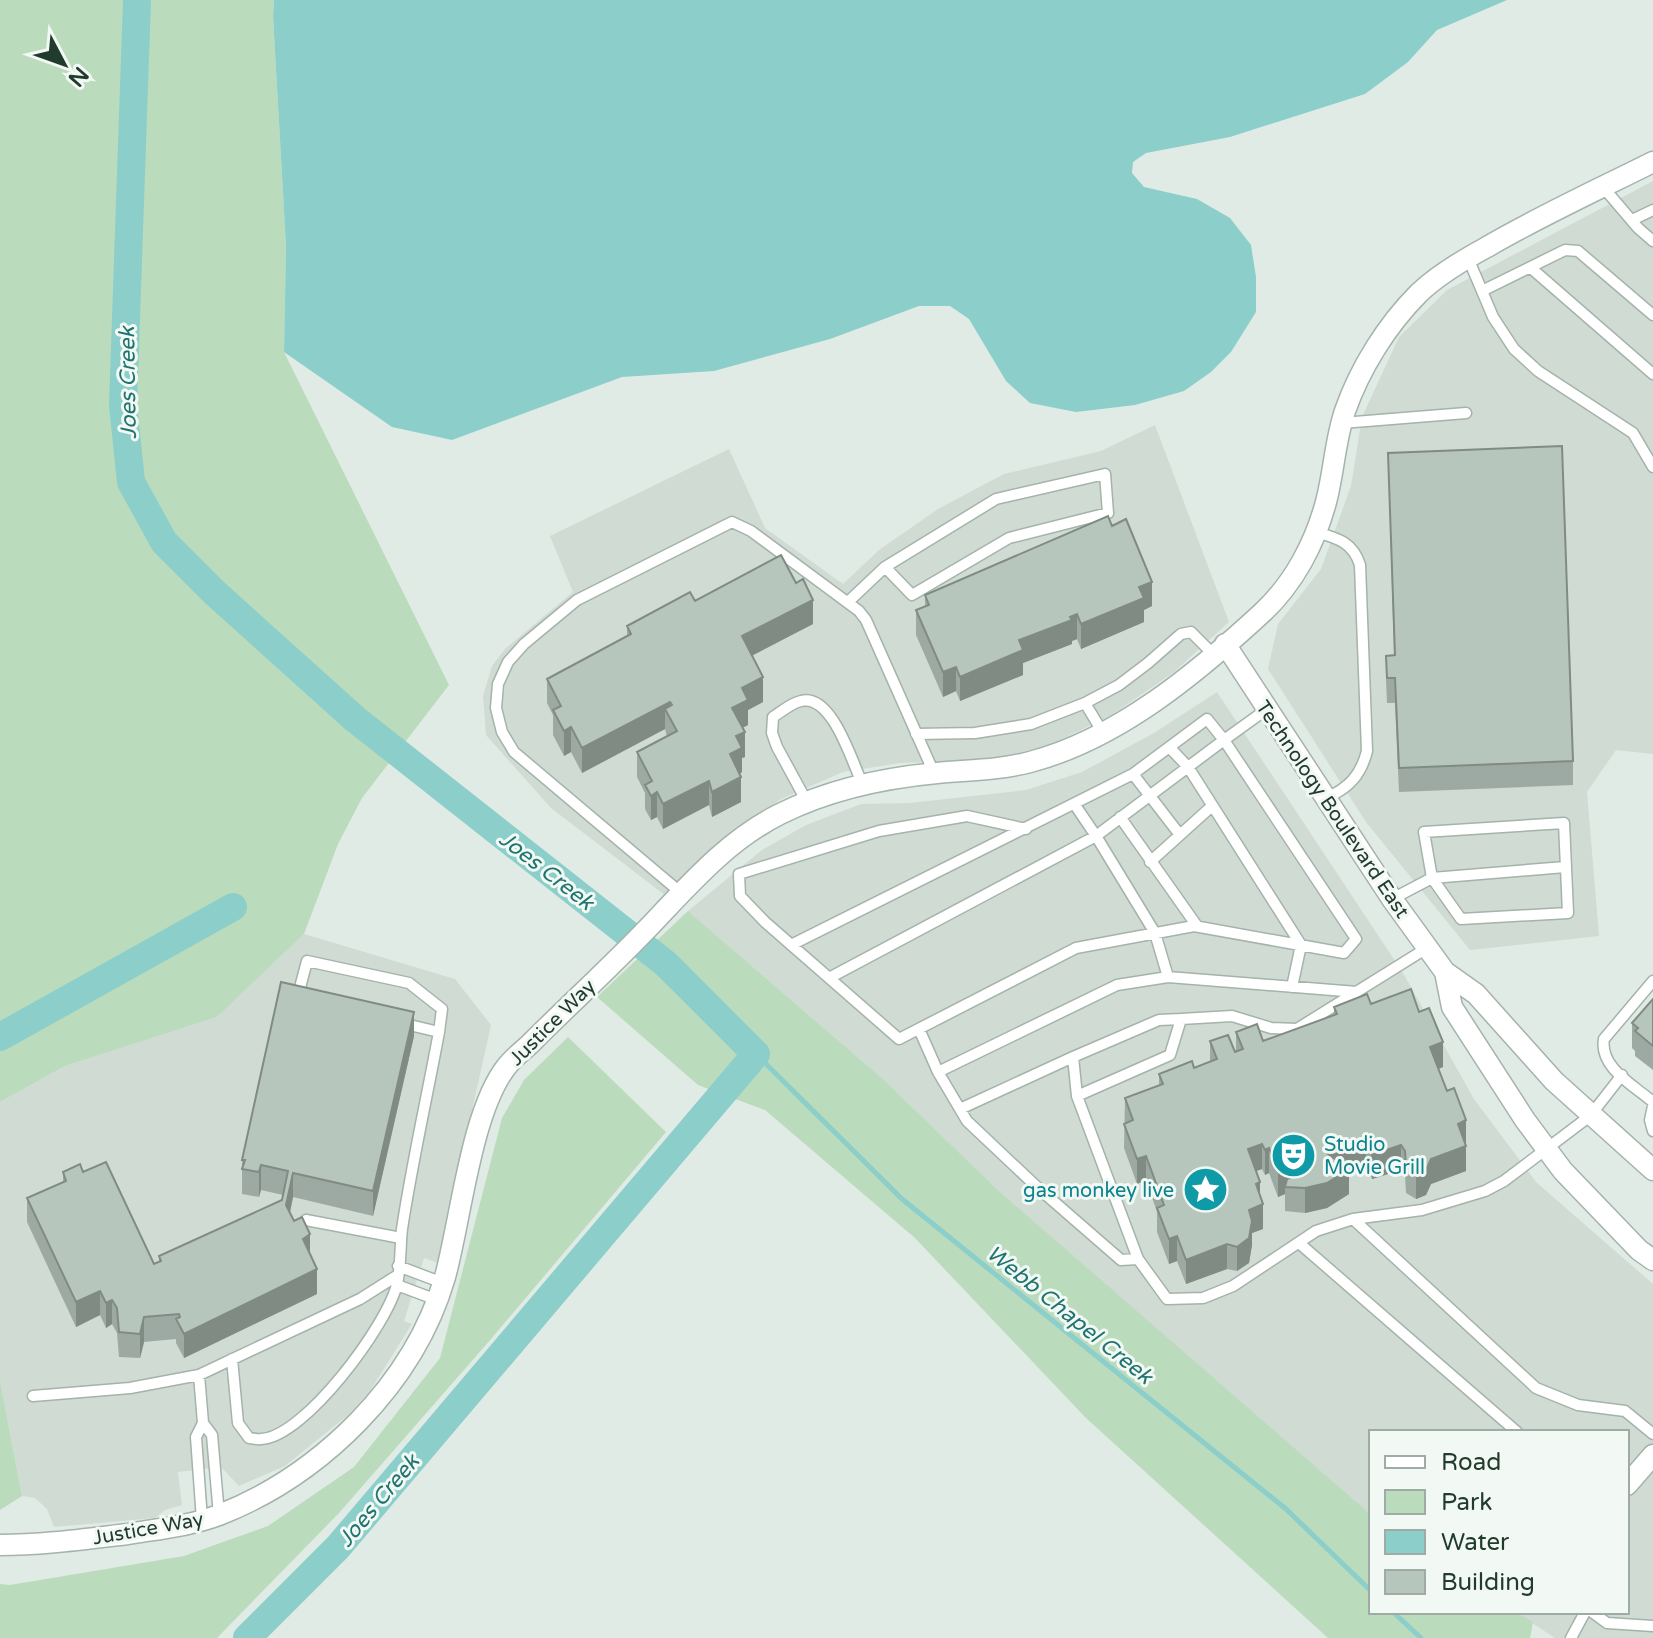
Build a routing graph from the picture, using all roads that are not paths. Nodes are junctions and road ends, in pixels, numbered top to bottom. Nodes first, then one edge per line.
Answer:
1 (1653, 162) edge
2 (1603, 187) junction
3 (1653, 210) edge
4 (1632, 220) junction
5 (1653, 241) edge
6 (1468, 258) junction
7 (1531, 268) junction
8 (1482, 291) junction
9 (1653, 315) edge
10 (1653, 374) edge
11 (1466, 413) dead end
12 (1342, 423) junction
13 (1653, 467) edge
14 (1316, 532) junction
15 (885, 567) junction
16 (849, 601) junction
17 (1219, 649) junction
18 (1085, 703) junction
19 (1267, 709) junction
20 (1103, 733) junction
21 (916, 734) junction
22 (1224, 740) junction
23 (1170, 748) junction
24 (1188, 767) junction
25 (934, 773) junction
26 (1133, 774) junction
27 (862, 783) junction
28 (1150, 796) junction
29 (1326, 798) junction
30 (807, 802) junction
31 (1075, 805) junction
32 (1212, 806) junction
33 (1120, 817) junction
34 (1026, 829) junction
35 (1180, 835) junction
36 (1096, 836) junction
37 (1150, 862) junction
38 (1565, 867) junction
39 (1432, 878) junction
40 (1392, 899) junction
41 (674, 900) junction
42 (1197, 926) junction
43 (1155, 933) junction
44 (791, 945) junction
45 (1301, 945) junction
46 (1427, 948) junction
47 (1445, 972) junction
48 (1168, 977) junction
49 (829, 978) junction
50 (1653, 981) edge
51 (1292, 987) junction
52 (1357, 992) junction
53 (311, 1003) edge
54 (382, 1019) edge
55 (1181, 1019) junction
56 (919, 1029) junction
57 (439, 1032) junction
58 (1073, 1057) junction
59 (938, 1072) junction
60 (1622, 1075) junction
61 (1077, 1096) junction
62 (1653, 1104) edge
63 (960, 1109) junction
64 (1590, 1116) junction
65 (1653, 1131) edge
66 (1548, 1150) junction
67 (1653, 1170) edge
68 (1353, 1219) junction
69 (306, 1220) edge
70 (401, 1238) junction
71 (1299, 1243) junction
72 (1138, 1259) junction
73 (1653, 1260) edge
74 (398, 1275) junction
75 (440, 1291) junction
76 (232, 1359) junction
77 (199, 1375) junction
78 (33, 1396) dead end
79 (203, 1423) junction
80 (1515, 1430) edge
81 (1653, 1434) edge
82 (1653, 1455) edge
83 (1629, 1483) edge
84 (210, 1517) junction
85 (0, 1545) edge
86 (1584, 1614) edge
87 (1595, 1614) edge
88 (1653, 1626) edge
89 (1571, 1638) edge

1 - 2 street, Justice Way
2 - 4 lane
2 - 6 street, Justice Way
3 - 4 lane
4 - 5 lane
6 - 8 lane
6 - 12 street, Justice Way
7 - 8 lane
7 - 9 lane
7 - 10 lane
8 - 13 lane
11 - 12 lane
12 - 14 street, Justice Way
14 - 17 street, Justice Way
14 - 29 lane
15 - 15 lane
15 - 16 lane
16 - 21 lane
16 - 41 lane
17 - 18 lane
17 - 19 street, Technology Boulevard East
17 - 20 street, Justice Way
18 - 20 lane
18 - 21 lane
19 - 22 lane
19 - 29 street, Technology Boulevard East
20 - 25 street, Justice Way
21 - 25 lane
22 - 23 lane
22 - 24 lane
22 - 45 lane
23 - 24 lane
23 - 26 lane
24 - 28 lane
24 - 32 lane
25 - 27 street, Justice Way
26 - 28 lane
26 - 31 lane
27 - 30 street, Justice Way
27 - 30 lane
28 - 33 lane
28 - 35 lane
29 - 40 street, Technology Boulevard East
30 - 41 street, Justice Way
31 - 34 lane
31 - 36 lane
32 - 35 lane
32 - 45 lane
33 - 36 lane
33 - 37 lane
34 - 44 lane
34 - 44 lane
35 - 37 lane
36 - 43 lane
36 - 49 lane
37 - 42 lane
38 - 39 lane
38 - 39 lane
38 - 39 lane
39 - 40 lane
40 - 46 street, Technology Boulevard East
41 - 75 street, Justice Way
42 - 43 lane
42 - 45 lane
43 - 48 lane
43 - 56 lane
44 - 49 lane
45 - 51 lane
46 - 47 street, Technology Boulevard East
46 - 52 lane
47 - 64 street, Technology Boulevard East
47 - 66 street, Technology Boulevard East
48 - 51 lane
48 - 59 lane
49 - 56 lane
50 - 60 lane
51 - 52 lane
52 - 55 lane
53 - 57 lane
54 - 57 lane
55 - 58 lane
55 - 61 lane
56 - 59 lane
57 - 70 lane
58 - 61 lane
58 - 63 lane
59 - 63 lane
60 - 62 lane
60 - 64 lane
61 - 72 lane
62 - 65 lane
63 - 72 lane
64 - 66 lane
64 - 67 street, Technology Boulevard East
66 - 68 lane
66 - 73 street, Technology Boulevard East
68 - 71 lane
68 - 81 lane
69 - 70 lane
70 - 74 lane
71 - 72 lane
71 - 80 lane
74 - 75 lane
74 - 75 lane
74 - 76 lane
74 - 76 lane
75 - 84 street, Justice Way
76 - 77 lane
77 - 78 lane
77 - 79 lane
79 - 84 lane
79 - 84 lane
82 - 83 street
84 - 85 street, Justice Way
86 - 89 lane
87 - 88 lane

